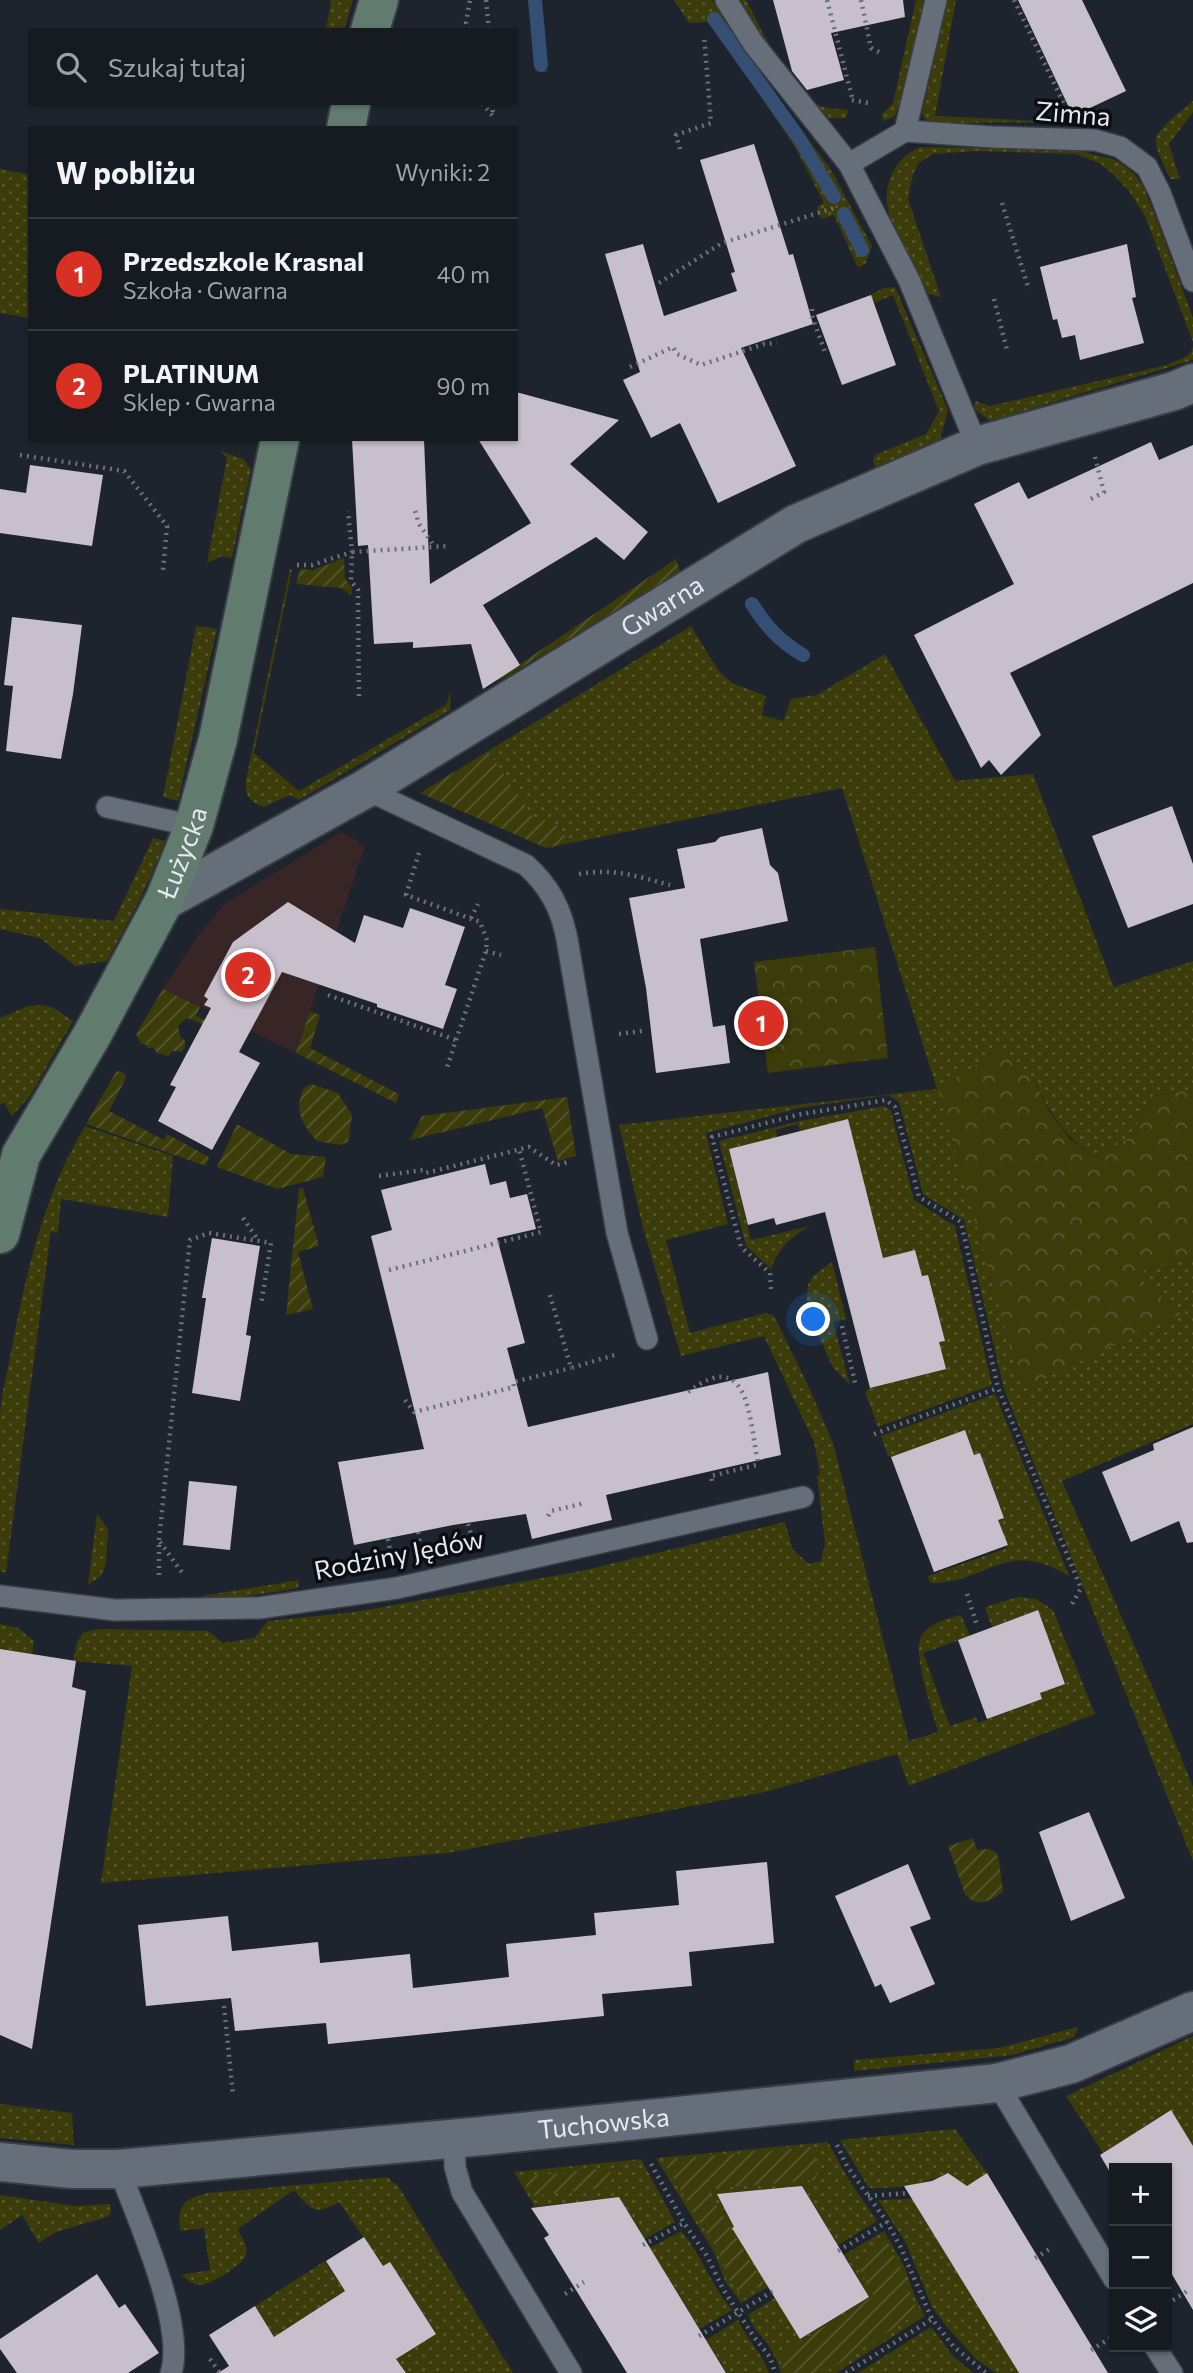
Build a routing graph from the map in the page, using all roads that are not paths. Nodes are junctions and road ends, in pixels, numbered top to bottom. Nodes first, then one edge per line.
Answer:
1 (379, 0) edge
2 (726, 0) edge
3 (936, 0) edge
4 (371, 28) edge
5 (352, 105) edge
6 (346, 126) edge
7 (905, 131) junction
8 (849, 164) junction
9 (1193, 281) edge
10 (1193, 383) edge
11 (280, 441) edge
12 (977, 446) junction
13 (365, 789) junction
14 (107, 807) dead end
15 (195, 821) junction
16 (242, 857) junction
17 (164, 901) junction
18 (10, 1154) edge
19 (0, 1234) edge
20 (647, 1339) dead end
21 (803, 1497) dead end
22 (0, 1596) edge
23 (1193, 2011) edge
24 (997, 2083) junction
25 (454, 2138) junction
26 (0, 2162) edge
27 (119, 2169) junction
28 (1109, 2271) edge
29 (1159, 2352) edge
30 (171, 2373) edge
31 (571, 2373) edge
32 (1172, 2373) edge

1 - 4 street
2 - 8 lane
3 - 7 lane
5 - 6 street
7 - 8 lane
7 - 9 lane, Zimna
8 - 12 lane
10 - 12 street, Gwarna
11 - 15 street, Łużycka
12 - 13 street, Gwarna
13 - 16 street, Gwarna
13 - 20 lane
14 - 15 lane
15 - 16 street
15 - 17 street, Łużycka
16 - 17 street, Gwarna
17 - 18 street, Łużycka
18 - 19 street, Łużycka
21 - 22 lane, Rodziny Jędów
23 - 24 street, Tuchowska
24 - 25 street, Tuchowska
24 - 28 lane
25 - 27 street, Tuchowska
25 - 31 lane
26 - 27 street, Tuchowska
27 - 30 lane
29 - 32 lane

